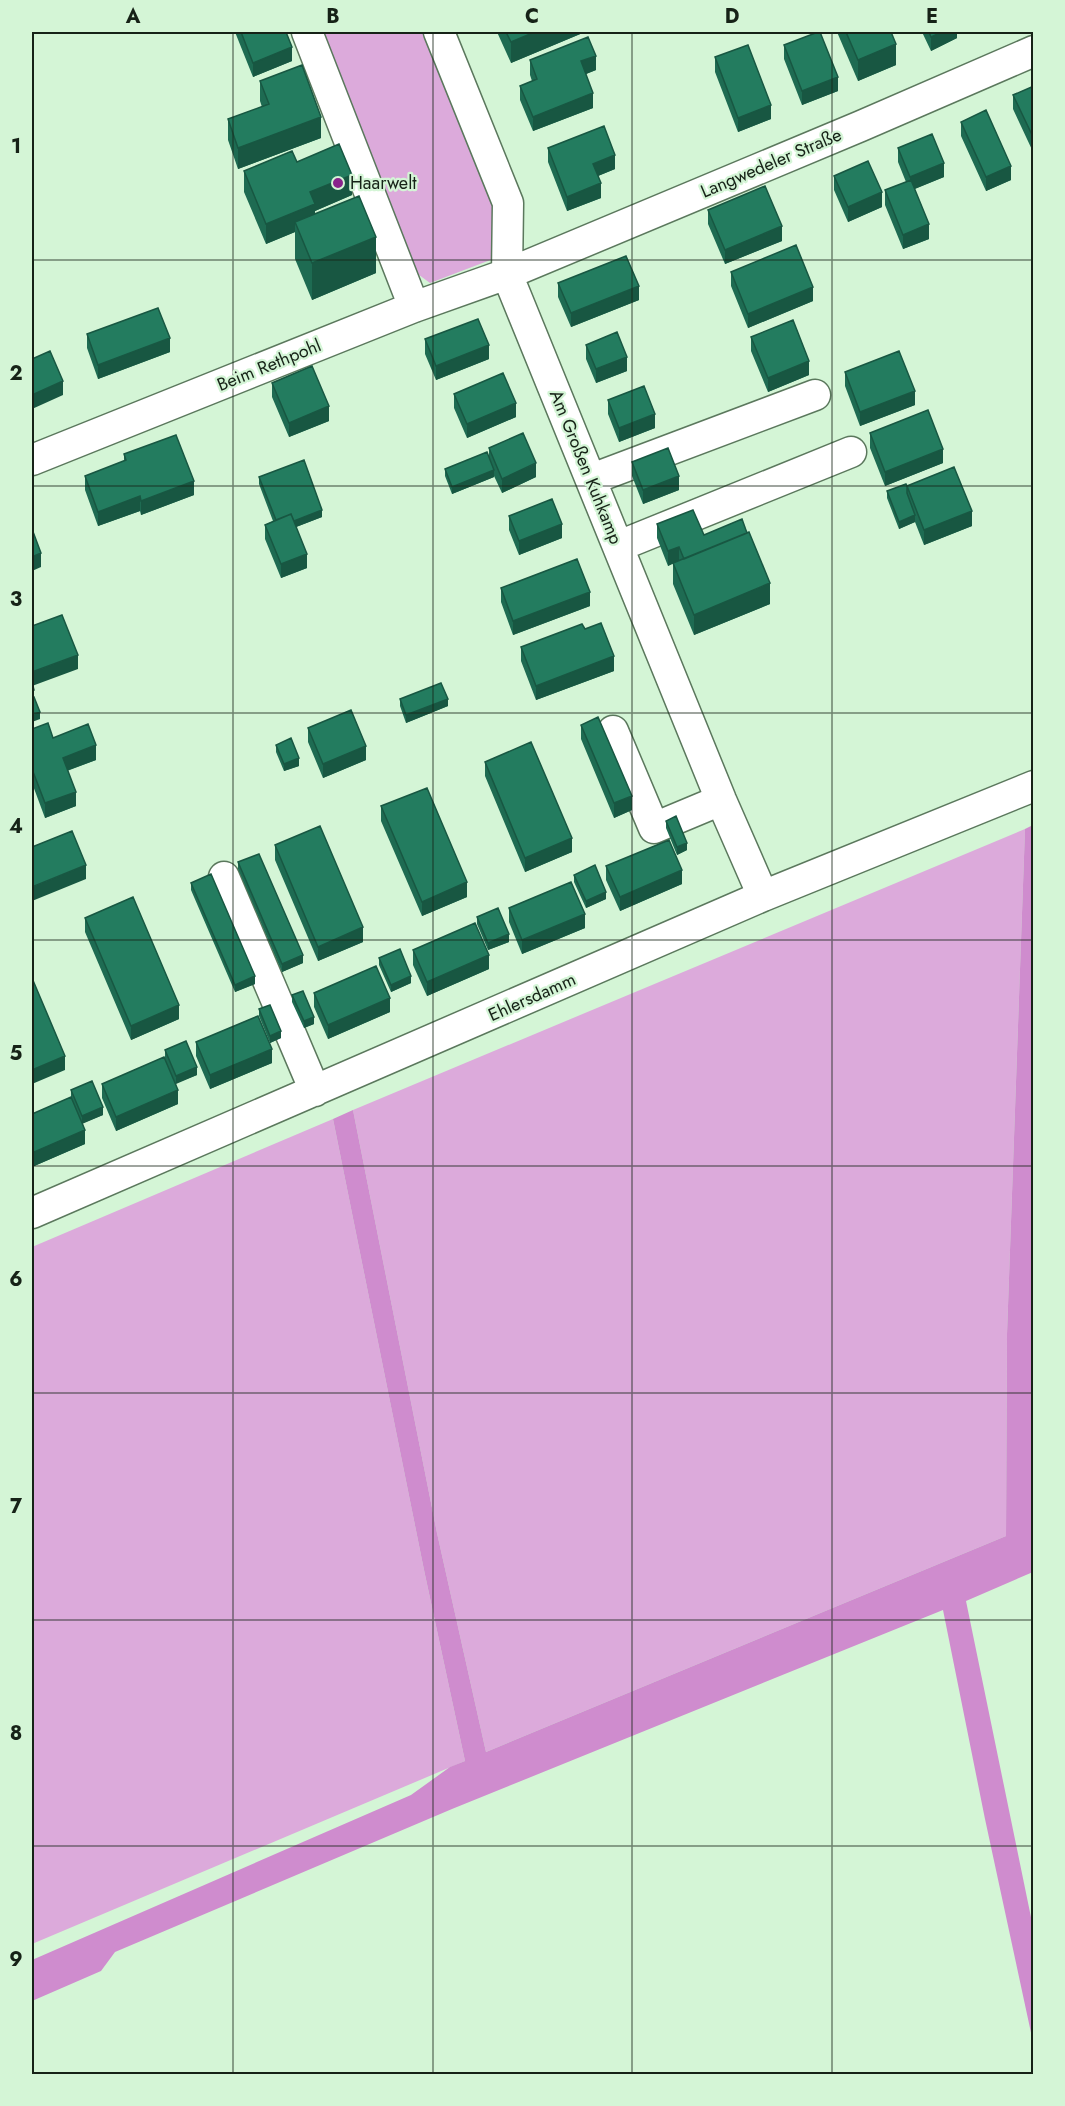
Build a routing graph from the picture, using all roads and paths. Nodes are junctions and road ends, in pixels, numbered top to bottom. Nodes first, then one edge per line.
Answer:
1 (307, 32) edge
2 (439, 32) edge
3 (1034, 51) edge
4 (507, 274) junction
5 (414, 307) junction
6 (815, 395) dead end
7 (851, 452) dead end
8 (32, 460) edge
9 (592, 479) junction
10 (619, 546) junction
11 (613, 731) dead end
12 (1034, 786) edge
13 (721, 800) junction
14 (224, 877) dead end
15 (763, 896) junction
16 (315, 1090) junction
17 (32, 1213) edge

1 - 5 street
2 - 4 street, Am Großen Kuhkamp
3 - 4 street, Langwedeler Straße
4 - 5 street, Beim Rethpohl
4 - 9 street, Am Großen Kuhkamp
5 - 8 street, Beim Rethpohl
6 - 9 street
7 - 10 street
9 - 10 street, Am Großen Kuhkamp
10 - 13 street, Am Großen Kuhkamp
11 - 13 street
12 - 15 street, Ehlersdamm
13 - 15 street, Am Großen Kuhkamp
14 - 16 street
15 - 16 street, Ehlersdamm
16 - 17 street, Ehlersdamm

